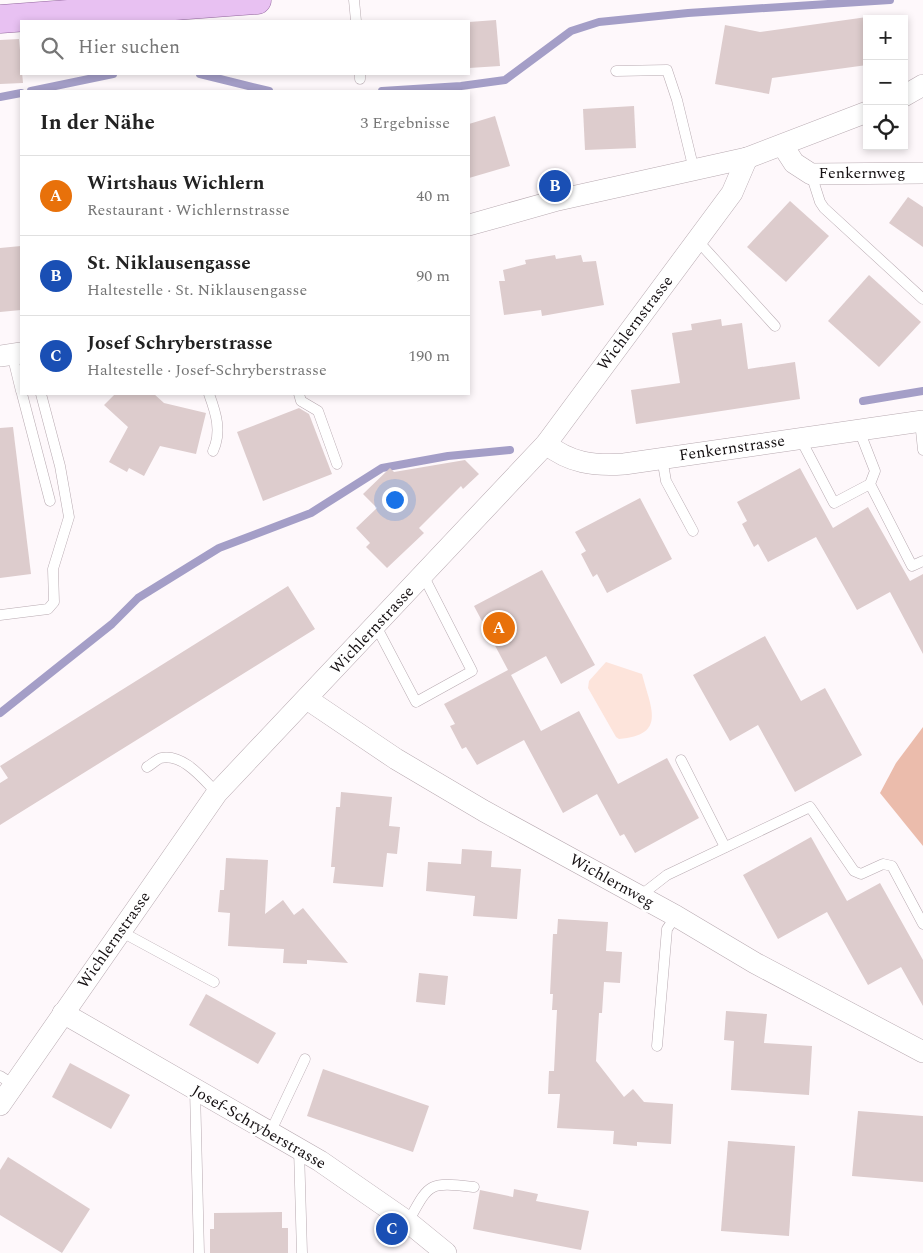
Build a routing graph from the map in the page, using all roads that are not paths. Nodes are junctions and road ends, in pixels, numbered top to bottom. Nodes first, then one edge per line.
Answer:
1 (256, 0) edge
2 (354, 0) edge
3 (132, 5) edge
4 (0, 19) edge
5 (356, 20) edge
6 (616, 71) dead end
7 (923, 85) edge
8 (908, 94) edge
9 (863, 114) edge
10 (784, 146) junction
11 (747, 158) junction
12 (694, 170) junction
13 (923, 173) edge
14 (811, 174) junction
15 (470, 225) edge
16 (697, 240) junction
17 (923, 299) edge
18 (775, 326) dead end
19 (11, 354) edge
20 (20, 385) edge
21 (23, 395) edge
22 (40, 395) edge
23 (209, 395) edge
24 (300, 395) edge
25 (921, 421) edge
26 (859, 430) junction
27 (800, 438) junction
28 (546, 444) junction
29 (923, 450) edge
30 (213, 451) dead end
31 (662, 458) junction
32 (337, 464) dead end
33 (870, 484) junction
34 (50, 501) dead end
35 (693, 531) dead end
36 (923, 561) edge
37 (423, 575) junction
38 (0, 615) edge
39 (376, 626) junction
40 (307, 699) junction
41 (681, 760) dead end
42 (148, 767) dead end
43 (217, 792) junction
44 (725, 847) junction
45 (640, 896) junction
46 (676, 916) junction
47 (923, 924) edge
48 (120, 931) junction
49 (214, 982) dead end
50 (63, 1013) junction
51 (657, 1046) dead end
52 (923, 1052) edge
53 (305, 1059) dead end
54 (7, 1080) edge
55 (195, 1089) junction
56 (0, 1105) edge
57 (270, 1133) junction
58 (299, 1149) junction
59 (474, 1187) dead end
60 (408, 1222) junction
61 (199, 1253) edge
62 (302, 1253) edge
63 (446, 1253) edge

1 - 3 main road
2 - 5 lane
3 - 4 main road
6 - 12 lane
7 - 8 street
9 - 10 street
10 - 11 street
10 - 14 street, Fenkernweg
11 - 12 street
11 - 16 street, Wichlernstrasse
12 - 15 street
13 - 14 street, Fenkernweg
14 - 17 lane
16 - 18 lane
16 - 28 street, Wichlernstrasse
19 - 20 lane
21 - 34 lane
22 - 38 lane
23 - 30 lane
24 - 32 lane
25 - 26 street, Fenkernstrasse
25 - 29 lane
26 - 27 street, Fenkernstrasse
26 - 33 lane
27 - 31 street, Fenkernstrasse
27 - 33 lane
28 - 31 street, Fenkernstrasse
28 - 37 street, Wichlernstrasse
31 - 35 lane
33 - 36 lane
37 - 39 street, Wichlernstrasse
37 - 39 lane
39 - 40 street, Wichlernstrasse
40 - 43 street, Wichlernstrasse
40 - 45 street, Wichlernweg
41 - 44 lane
42 - 43 lane
43 - 48 street, Wichlernstrasse
44 - 45 lane
44 - 47 lane
45 - 46 street, Wichlernweg
46 - 51 lane
46 - 52 street, Wichlernweg
48 - 49 lane
48 - 50 street, Wichlernstrasse
50 - 54 street, Wichlernstrasse
50 - 55 street, Josef-Schryberstrasse
53 - 57 lane
54 - 56 street, Wichlernstrasse
55 - 57 street, Josef-Schryberstrasse
55 - 61 lane
57 - 58 street, Josef-Schryberstrasse
58 - 60 street, Josef-Schryberstrasse
58 - 62 lane
59 - 60 lane
60 - 63 street, Josef-Schryberstrasse

